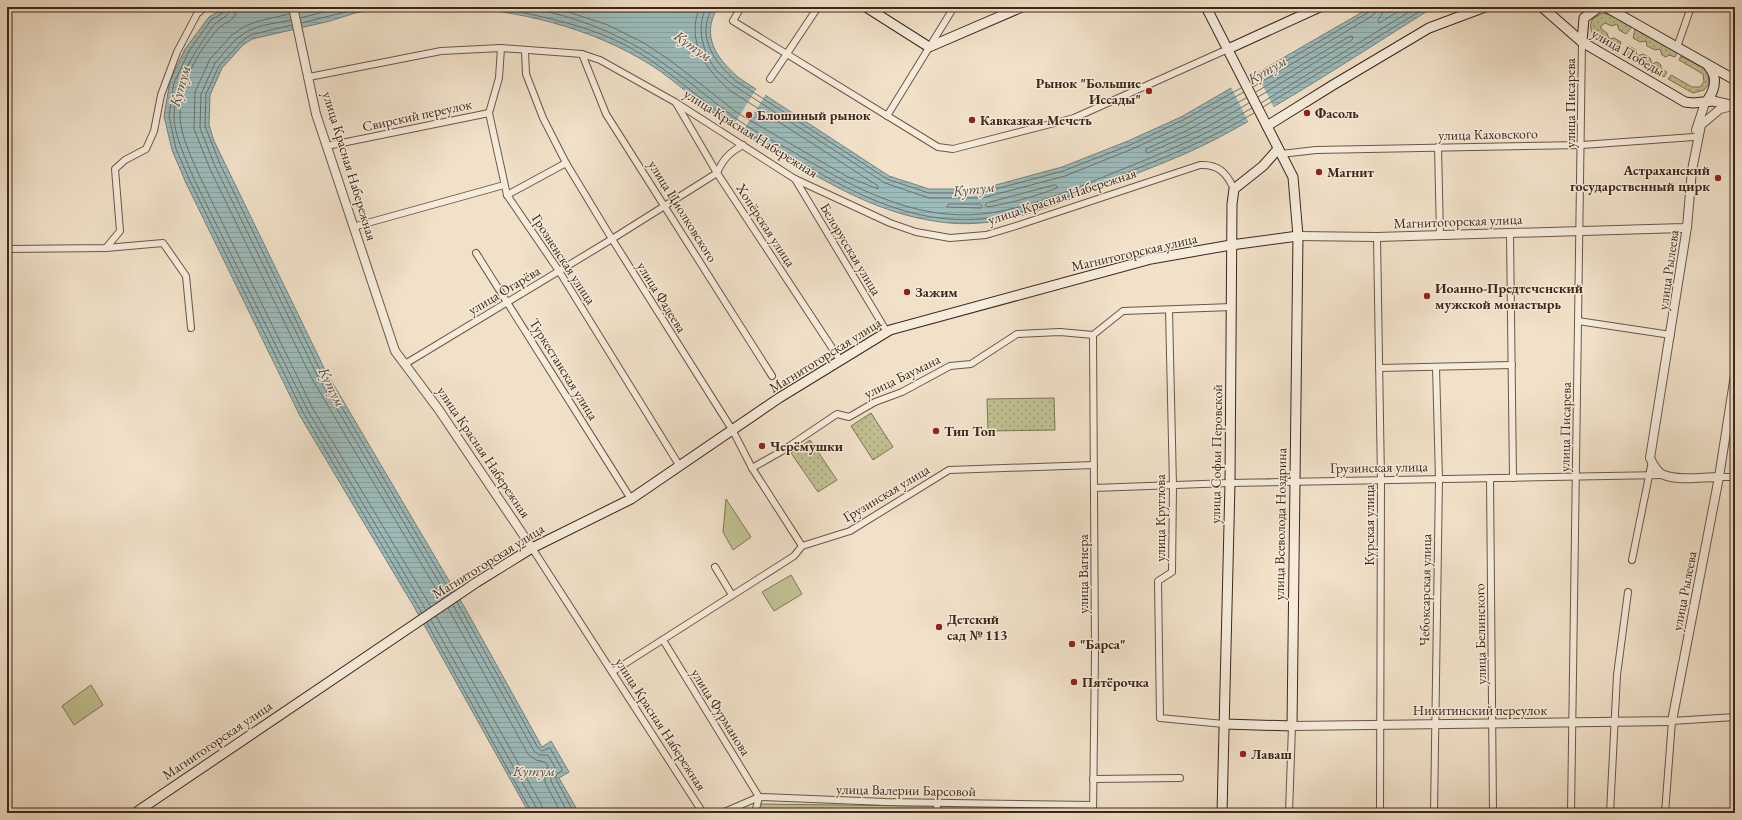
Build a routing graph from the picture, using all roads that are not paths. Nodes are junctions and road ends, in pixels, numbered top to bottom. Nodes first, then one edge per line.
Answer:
1 (205, 7) edge
2 (293, 7) edge
3 (741, 7) edge
4 (818, 7) edge
5 (866, 7) edge
6 (954, 7) edge
7 (1020, 7) edge
8 (1206, 7) edge
9 (1320, 7) edge
10 (1485, 7) edge
11 (1542, 7) edge
12 (1599, 7) edge
13 (1606, 7) edge
14 (1691, 7) edge
15 (880, 11) edge
16 (1582, 42) junction
17 (929, 47) junction
18 (1677, 47) junction
19 (500, 48) junction
20 (1228, 49) junction
21 (525, 51) junction
22 (582, 54) junction
23 (786, 55) junction
24 (1706, 64) junction
25 (309, 77) junction
26 (770, 79) dead end
27 (1735, 80) edge
28 (675, 102) junction
29 (1704, 103) junction
30 (1734, 106) edge
31 (489, 113) junction
32 (887, 116) junction
33 (1265, 122) junction
34 (1694, 137) junction
35 (743, 145) junction
36 (1582, 145) junction
37 (327, 146) junction
38 (1438, 147) junction
39 (1280, 151) junction
40 (566, 163) junction
41 (1692, 170) junction
42 (717, 172) junction
43 (795, 179) junction
44 (504, 186) junction
45 (1234, 189) junction
46 (507, 195) junction
47 (666, 205) junction
48 (354, 227) junction
49 (1687, 227) junction
50 (1581, 232) junction
51 (1510, 234) junction
52 (1298, 236) junction
53 (1440, 236) junction
54 (1377, 237) junction
55 (612, 239) junction
56 (1231, 245) junction
57 (106, 248) junction
58 (7, 249) edge
59 (476, 253) dead end
60 (559, 271) junction
61 (508, 302) junction
62 (1232, 307) junction
63 (1169, 310) junction
64 (1578, 321) junction
65 (191, 328) dead end
66 (887, 332) junction
67 (1671, 334) junction
68 (1093, 335) junction
69 (840, 360) junction
70 (405, 364) junction
71 (1512, 365) junction
72 (1436, 367) junction
73 (1379, 368) junction
74 (1735, 375) edge
75 (772, 376) dead end
76 (732, 431) junction
77 (1652, 461) junction
78 (679, 465) junction
79 (1094, 465) junction
80 (752, 468) junction
81 (1649, 475) junction
82 (1663, 475) junction
83 (1576, 477) junction
84 (1719, 477) junction
85 (1735, 477) edge
86 (1490, 478) junction
87 (1514, 478) junction
88 (1439, 479) junction
89 (1381, 480) junction
90 (1294, 481) junction
91 (1230, 483) junction
92 (1173, 486) junction
93 (1094, 488) junction
94 (631, 499) junction
95 (802, 546) junction
96 (532, 548) junction
97 (1632, 560) dead end
98 (716, 567) dead end
99 (1628, 592) dead end
100 (732, 595) junction
101 (663, 640) junction
102 (612, 672) junction
103 (1735, 717) edge
104 (1672, 721) junction
105 (1613, 722) junction
106 (1573, 723) junction
107 (1224, 724) junction
108 (1435, 724) junction
109 (1494, 724) junction
110 (1380, 725) junction
111 (1292, 726) junction
112 (1180, 778) dead end
113 (1093, 779) junction
114 (759, 797) junction
115 (937, 803) junction
116 (1093, 805) junction
117 (135, 813) edge
118 (702, 813) edge
119 (722, 813) edge
120 (755, 813) edge
121 (937, 813) edge
122 (1093, 813) edge
123 (1222, 813) edge
124 (1290, 813) edge
125 (1380, 813) edge
126 (1434, 813) edge
127 (1493, 813) edge
128 (1571, 813) edge
129 (1610, 813) edge
130 (1665, 813) edge

1 - 57 street
2 - 25 street, улица Красная Набережная
3 - 23 street
4 - 23 street
5 - 15 main road
6 - 17 street
7 - 17 main road
8 - 20 main road
9 - 20 main road
10 - 33 main road
11 - 16 main road, улица Победы
12 - 16 main road
13 - 18 main road, улица Победы
14 - 18 street
15 - 17 main road
16 - 29 main road, улица Победы
16 - 36 street, улица Писарева
17 - 32 street
18 - 24 main road, улица Победы
19 - 21 street, улица Красная Набережная
19 - 25 street, улица Красная Набережная
19 - 31 street, Грозненская улица
20 - 32 street
20 - 33 main road
21 - 22 street, улица Красная Набережная
21 - 40 street, улица Фадеева
22 - 28 street, улица Красная Набережная
22 - 47 street, улица Циолковского
23 - 26 street
23 - 32 street
24 - 27 main road, улица Победы
24 - 29 main road
25 - 37 street, улица Красная Набережная
28 - 35 street, улица Красная Набережная
28 - 42 street, Хопёрская улица
29 - 30 main road
29 - 34 street
30 - 41 street, улица Рылеева
31 - 37 street, Свирский переулок
31 - 44 street, Грозненская улица
33 - 39 main road
34 - 36 street, улица Каховского
34 - 41 street
35 - 42 street
35 - 43 street, улица Красная Набережная
36 - 38 street, улица Каховского
36 - 50 street, улица Писарева
37 - 48 street, улица Красная Набережная
38 - 39 street, улица Каховского
38 - 53 street
39 - 45 main road
39 - 52 main road, улица Всеволода Ноздрина
40 - 46 street
40 - 55 street, улица Фадеева
41 - 49 street, улица Рылеева
42 - 47 street, улица Огарёва
42 - 69 street, Хопёрская улица
43 - 45 street, улица Красная Набережная
43 - 66 street, Белорусская улица
44 - 46 street, Грозненская улица
44 - 48 street
45 - 56 main road, улица Софьи Перовской
46 - 60 street, Грозненская улица
47 - 55 street, улица Огарёва
47 - 75 street, улица Циолковского
48 - 70 street, улица Красная Набережная
49 - 50 street, Магнитогорская улица
49 - 67 street, улица Рылеева
50 - 51 street, Магнитогорская улица
50 - 64 street, улица Писарева
51 - 53 street, Магнитогорская улица
51 - 71 street
52 - 54 street, Магнитогорская улица
52 - 56 main road, Магнитогорская улица
52 - 90 main road, улица Всеволода Ноздрина
53 - 54 street, Магнитогорская улица
54 - 73 street, Курская улица
55 - 60 street, улица Огарёва
55 - 76 street, улица Фадеева
56 - 62 main road, улица Софьи Перовской
56 - 66 main road, Магнитогорская улица
57 - 58 street
57 - 65 street
59 - 61 street, Туркестанская улица
60 - 61 street, улица Огарёва
60 - 78 street, Грозненская улица
61 - 70 street, улица Огарёва
61 - 94 street, Туркестанская улица
62 - 63 street
62 - 91 main road, улица Софьи Перовской
63 - 68 street
63 - 92 street, улица Круглова
64 - 67 street
64 - 83 street, улица Писарева
66 - 69 main road, Магнитогорская улица
67 - 77 street, улица Рылеева
68 - 79 street, улица Вагнера
68 - 80 street, улица Баумана
69 - 76 main road, Магнитогорская улица
70 - 96 street, улица Красная Набережная
71 - 72 street
71 - 87 street
72 - 73 street
72 - 88 street, Чебоксарская улица
73 - 89 street, Курская улица
74 - 84 street, улица Рылеева
76 - 78 main road, Магнитогорская улица
76 - 80 street, улица Фадеева
77 - 81 street, улица Рылеева
77 - 82 street
78 - 94 main road, Магнитогорская улица
79 - 93 street, улица Вагнера
79 - 95 street, Грузинская улица
80 - 95 street, улица Фадеева
81 - 82 street, Грузинская улица
81 - 83 street, Грузинская улица
81 - 97 street, улица Рылеева
82 - 84 street, Грузинская улица
83 - 87 street, Грузинская улица
83 - 106 street, улица Писарева
84 - 85 street, Грузинская улица
84 - 104 street, улица Рылеева
86 - 87 street, Грузинская улица
86 - 88 street, Грузинская улица
86 - 109 street, улица Белинского
88 - 89 street, Грузинская улица
88 - 108 street, Чебоксарская улица
89 - 90 street, Грузинская улица
89 - 110 street, Курская улица
90 - 91 street, Грузинская улица
90 - 111 main road, улица Всеволода Ноздрина
91 - 92 street, Грузинская улица
91 - 107 main road, улица Софьи Перовской
92 - 93 street, Грузинская улица
92 - 107 street, улица Круглова
93 - 113 street, улица Вагнера
94 - 96 main road, Магнитогорская улица
95 - 100 street, Грузинская улица
96 - 102 street, улица Красная Набережная
96 - 117 main road, Магнитогорская улица
98 - 100 street
99 - 105 street
100 - 101 street, Грузинская улица
101 - 102 street, Грузинская улица
101 - 114 street, улица Фурманова
102 - 118 street, улица Красная Набережная
103 - 104 street, Никитинский переулок
104 - 105 street, Никитинский переулок
104 - 130 street, улица Рылеева
105 - 106 street, Никитинский переулок
105 - 129 street
106 - 109 street, Никитинский переулок
106 - 128 street, улица Писарева
107 - 111 main road, Никитинский переулок
107 - 123 main road, улица Софьи Перовской
108 - 109 street, Никитинский переулок
108 - 110 street, Никитинский переулок
108 - 126 street, Чебоксарская улица
109 - 127 street, улица Белинского
110 - 111 street, Никитинский переулок
110 - 125 street, Курская улица
111 - 124 street, улица Всеволода Ноздрина
112 - 113 street
113 - 116 street, улица Вагнера
114 - 115 street, улица Валерии Барсовой
114 - 119 street, улица Валерии Барсовой
114 - 120 street
115 - 116 street, улица Валерии Барсовой
115 - 121 street
116 - 122 street, улица Вагнера

